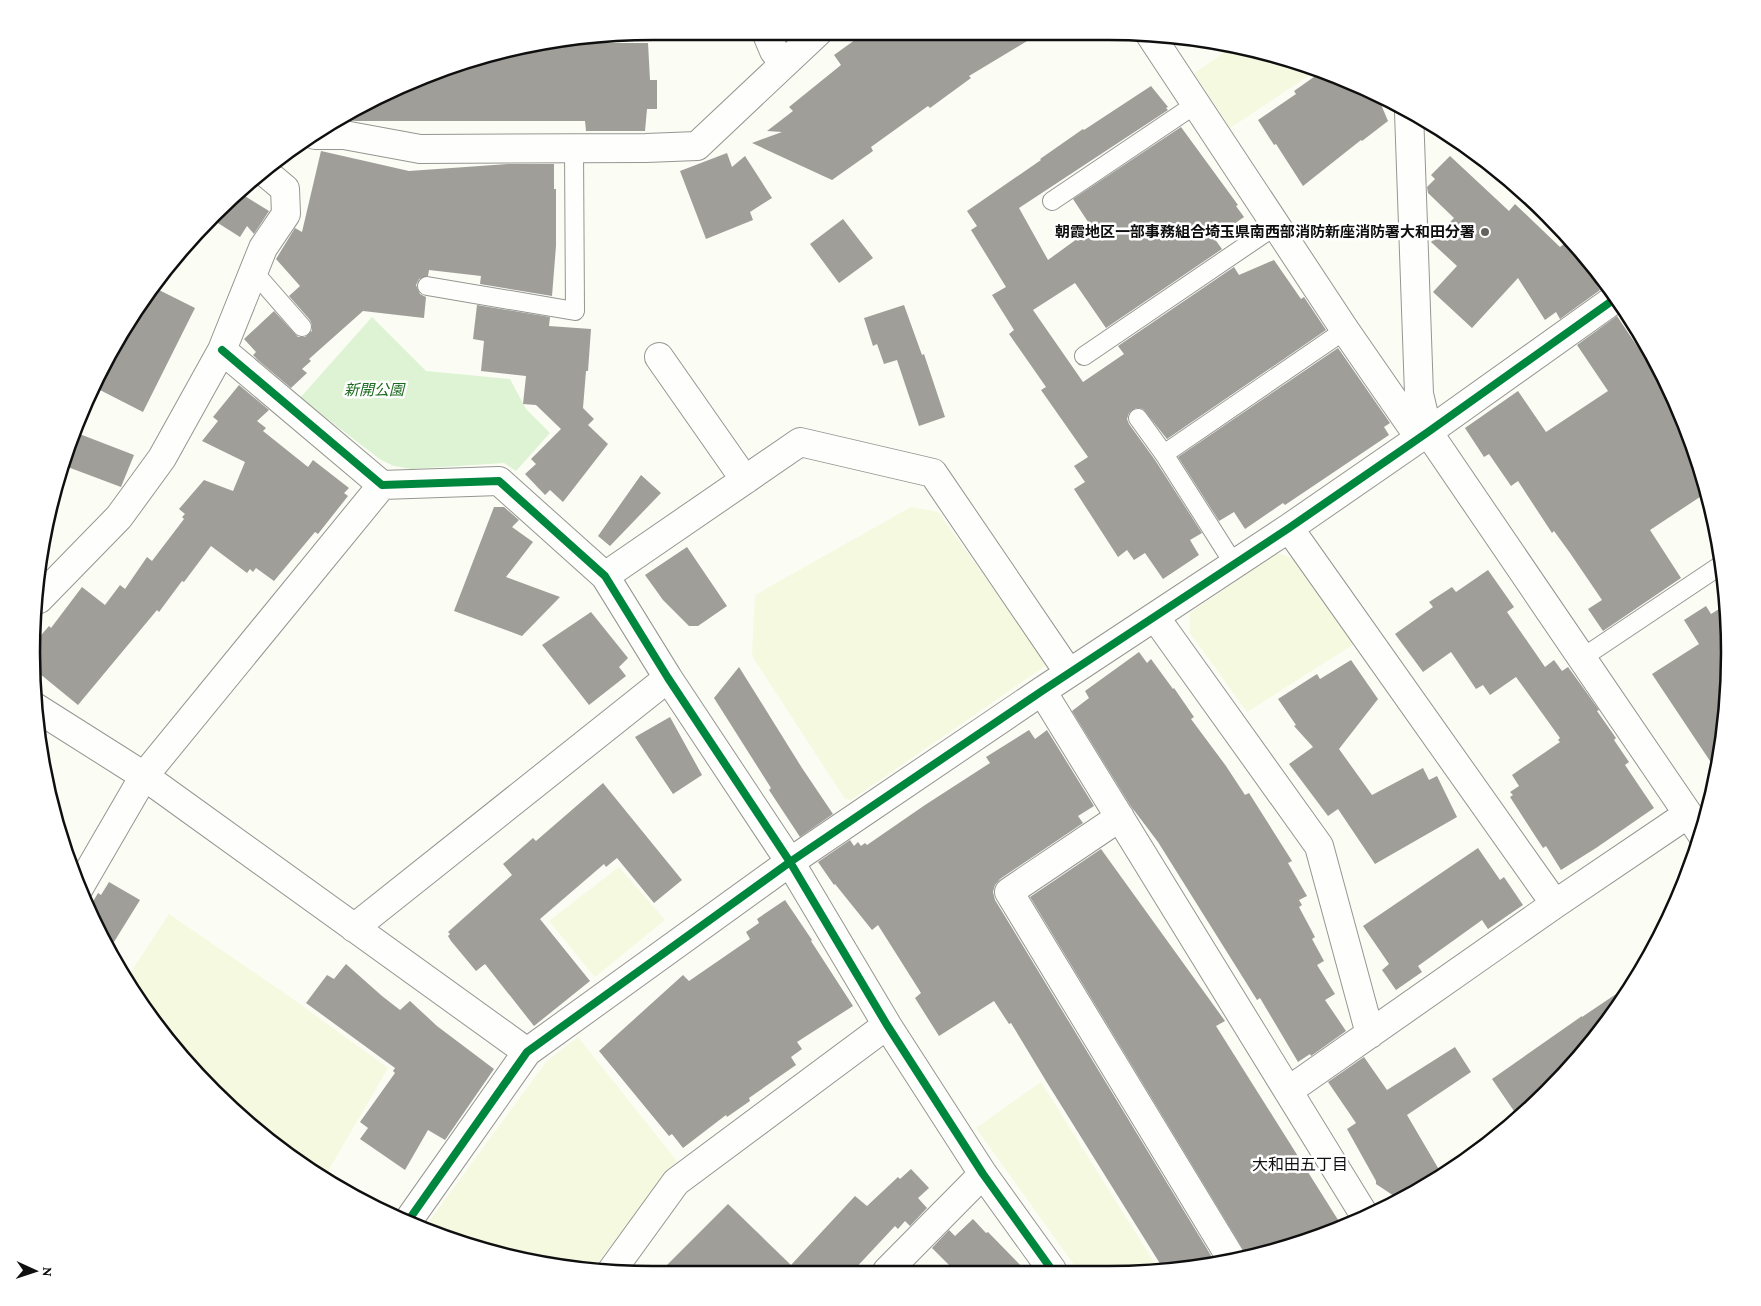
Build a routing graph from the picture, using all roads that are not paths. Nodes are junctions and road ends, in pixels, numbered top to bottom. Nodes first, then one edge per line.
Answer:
1 (769, 40) edge
2 (810, 40) edge
3 (1155, 42) edge
4 (784, 64) junction
5 (1196, 104) junction
6 (1409, 119) edge
7 (325, 135) edge
8 (574, 149) junction
9 (269, 176) edge
10 (1052, 200) dead end
11 (1275, 226) junction
12 (253, 271) junction
13 (427, 286) dead end
14 (1610, 302) edge
15 (302, 327) dead end
16 (1345, 330) junction
17 (222, 350) junction
18 (1084, 356) dead end
19 (660, 357) dead end
20 (1138, 418) dead end
21 (1424, 434) junction
22 (1164, 454) junction
23 (744, 480) junction
24 (382, 485) junction
25 (1289, 528) junction
26 (1234, 564) junction
27 (1715, 569) edge
28 (605, 576) junction
29 (43, 595) edge
30 (1155, 617) junction
31 (1582, 658) junction
32 (1070, 673) junction
33 (668, 678) junction
34 (1042, 691) junction
35 (43, 712) edge
36 (144, 776) junction
37 (1120, 817) junction
38 (1694, 824) edge
39 (790, 862) junction
40 (84, 880) edge
41 (1555, 904) junction
42 (354, 928) junction
43 (887, 1025) junction
44 (1370, 1034) junction
45 (527, 1052) junction
46 (1288, 1091) junction
47 (983, 1174) junction
48 (1362, 1211) edge
49 (411, 1216) edge
50 (1229, 1254) edge
51 (616, 1265) edge
52 (893, 1266) edge
53 (1049, 1266) edge

1 - 4 street
2 - 4 street
3 - 5 street
4 - 8 street
5 - 10 lane
5 - 11 street
6 - 21 street
7 - 8 street
8 - 13 lane
9 - 12 street
11 - 16 street
11 - 18 lane
12 - 15 lane
12 - 17 street
14 - 21 street
16 - 21 street
16 - 22 lane
17 - 24 street
17 - 29 street
19 - 23 street
20 - 22 lane
21 - 25 street
21 - 31 street
22 - 26 lane
23 - 28 street
23 - 32 street
24 - 28 street
24 - 36 street
25 - 26 street
25 - 41 street
26 - 30 street
27 - 31 lane
28 - 33 street
30 - 32 street
30 - 44 street
31 - 38 street
32 - 34 street
33 - 39 street
33 - 42 street
34 - 37 street
34 - 39 street
35 - 36 street
36 - 40 street
36 - 42 street
37 - 46 street
37 - 50 street
38 - 41 street
39 - 43 street
39 - 45 street
41 - 44 street
42 - 45 street
43 - 47 street
43 - 51 street
44 - 46 street
45 - 49 street
46 - 48 street
47 - 52 street
47 - 53 street

